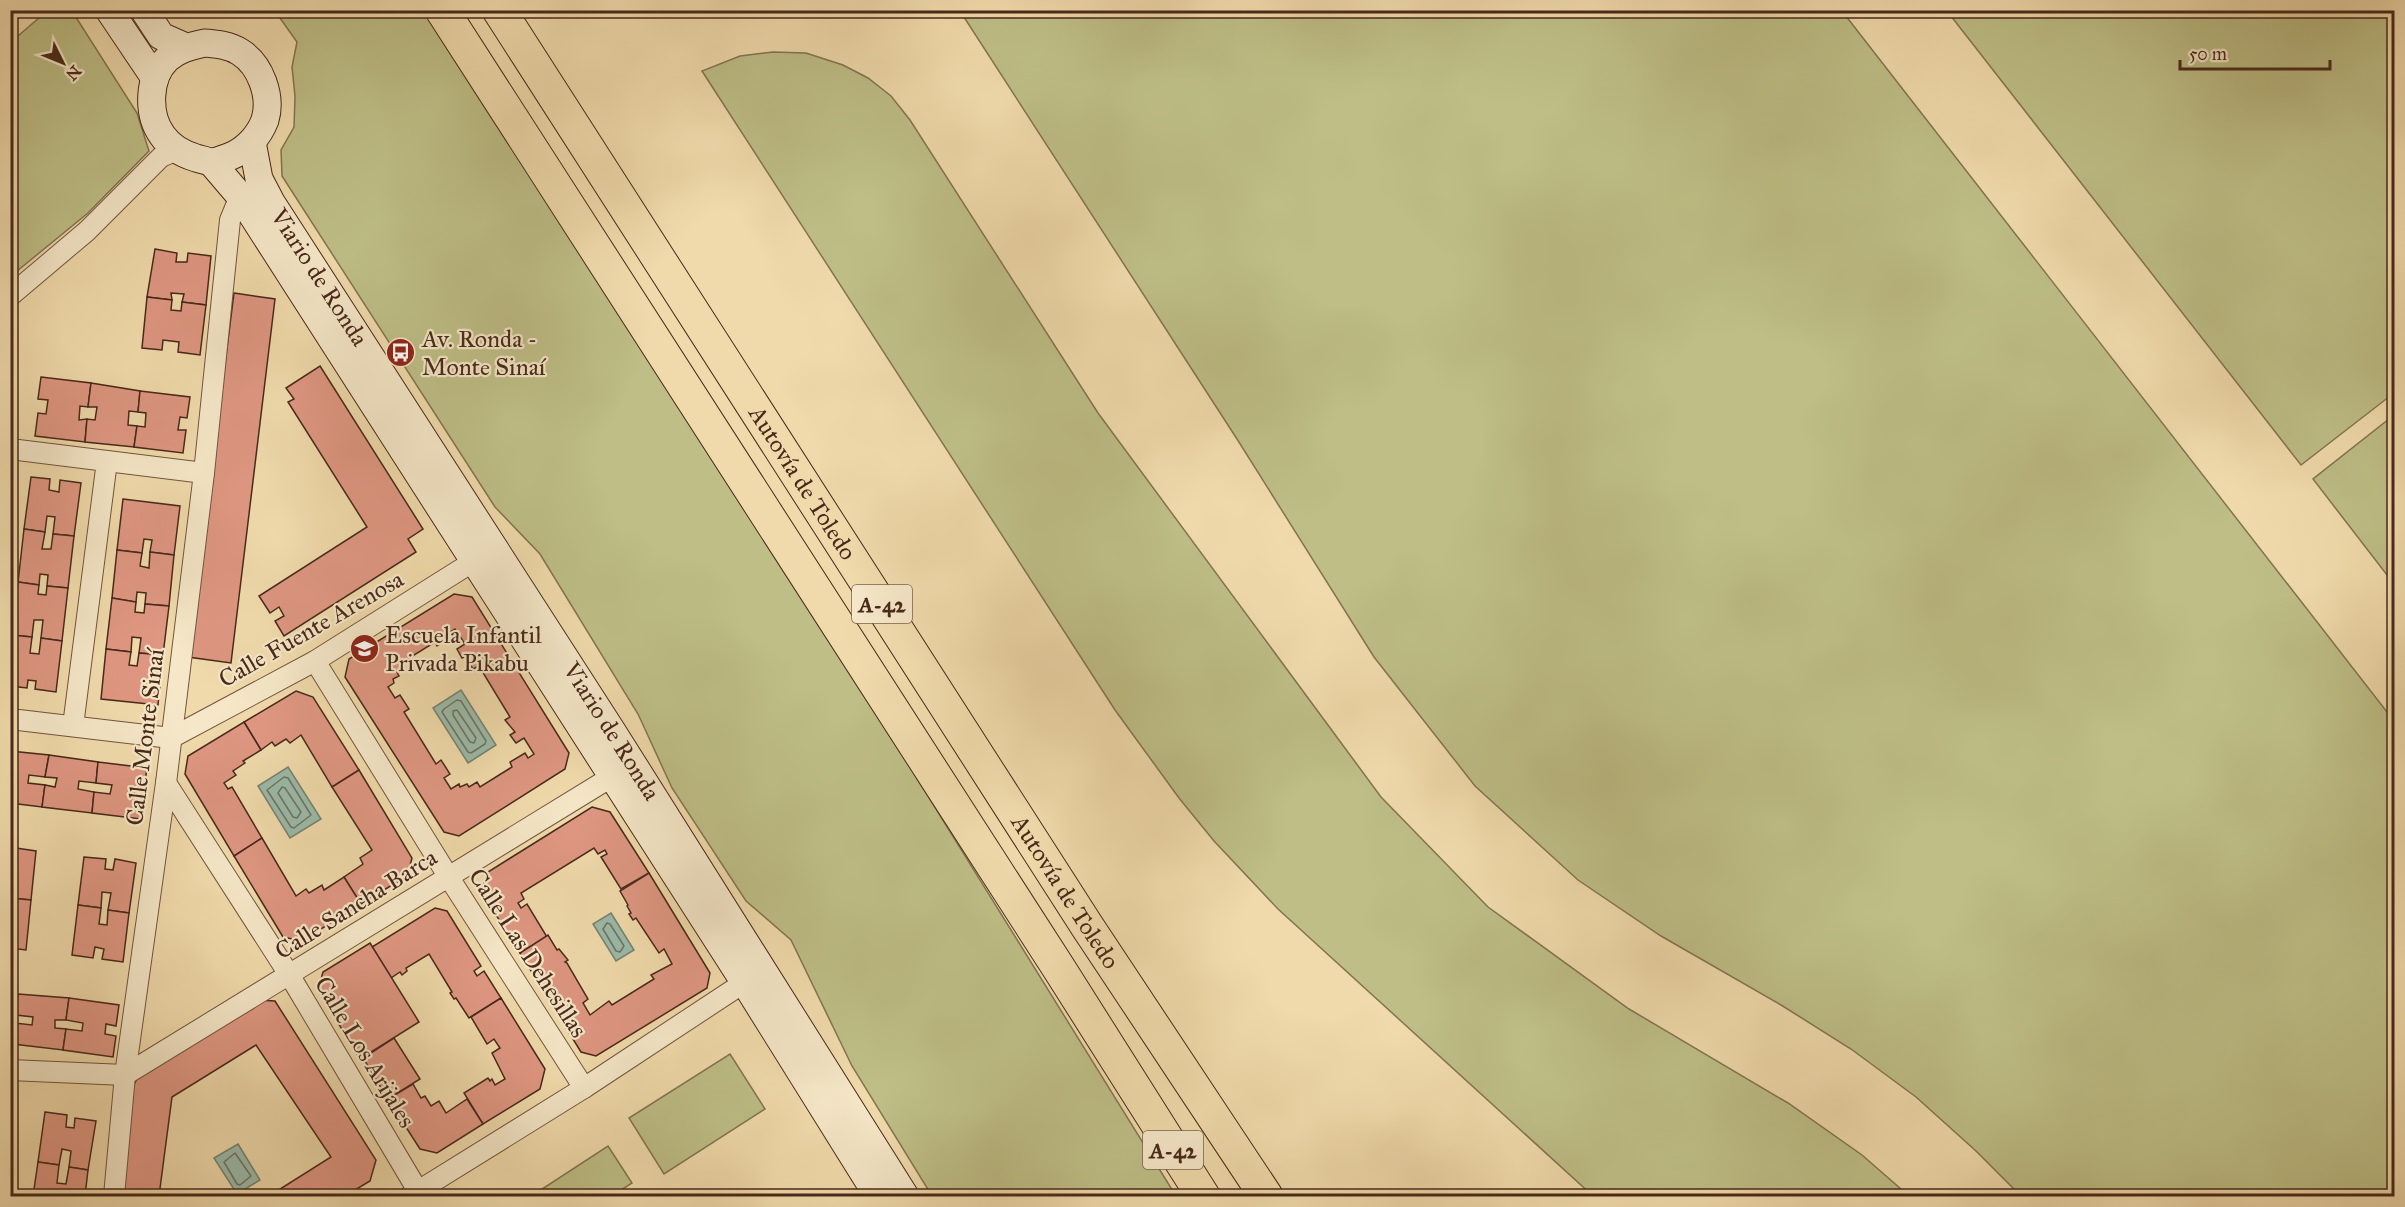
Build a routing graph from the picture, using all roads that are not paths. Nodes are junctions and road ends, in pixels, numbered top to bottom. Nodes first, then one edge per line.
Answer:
1 (110, 10) edge
2 (144, 10) edge
3 (442, 10) edge
4 (499, 10) edge
5 (186, 47) junction
6 (154, 77) junction
7 (252, 142) junction
8 (177, 150) junction
9 (212, 162) junction
10 (240, 196) junction
11 (10, 296) edge
12 (10, 449) edge
13 (107, 461) junction
14 (204, 473) junction
15 (474, 561) junction
16 (315, 661) junction
17 (10, 719) edge
18 (73, 726) junction
19 (171, 738) junction
20 (613, 776) junction
21 (166, 783) junction
22 (448, 876) junction
23 (290, 976) junction
24 (753, 977) junction
25 (10, 1070) edge
26 (125, 1075) junction
27 (584, 1088) junction
28 (416, 1195) edge
29 (114, 1197) edge
30 (878, 1197) edge
31 (905, 1197) edge
32 (1203, 1197) edge
33 (1266, 1197) edge

1 - 6 main road
2 - 5 main road
3 - 32 highway, Autovía de Toledo / A-42
4 - 33 highway, Autovía de Toledo / A-42
5 - 6 main road
5 - 7 main road
6 - 8 main road
7 - 9 main road
7 - 24 main road, Viario de Ronda
8 - 9 main road
8 - 11 street
9 - 10 main road, Viario de Ronda
10 - 14 street, Calle Monte Sinaí
10 - 15 main road, Viario de Ronda
12 - 13 street
13 - 14 street
13 - 18 street
14 - 19 street, Calle Monte Sinaí
15 - 16 street, Calle Fuente Arenosa
15 - 20 main road, Viario de Ronda
16 - 19 street, Calle Fuente Arenosa
16 - 22 street, Calle Las Dehesillas
17 - 18 street
18 - 19 street
19 - 21 street, Calle Monte Sinaí
20 - 22 street, Calle Sancha Barca
20 - 24 main road, Viario de Ronda
21 - 23 street, Calle Los Arijales
21 - 26 street, Calle Monte Sinaí
22 - 23 street, Calle Sancha Barca
22 - 27 street, Calle Las Dehesillas
23 - 26 street, Calle Sancha Barca
23 - 28 street, Calle Los Arijales
24 - 27 street
24 - 30 main road, Viario de Ronda
24 - 31 main road, Viario de Ronda
25 - 26 street
26 - 29 street, Calle Monte Sinaí
27 - 28 street

